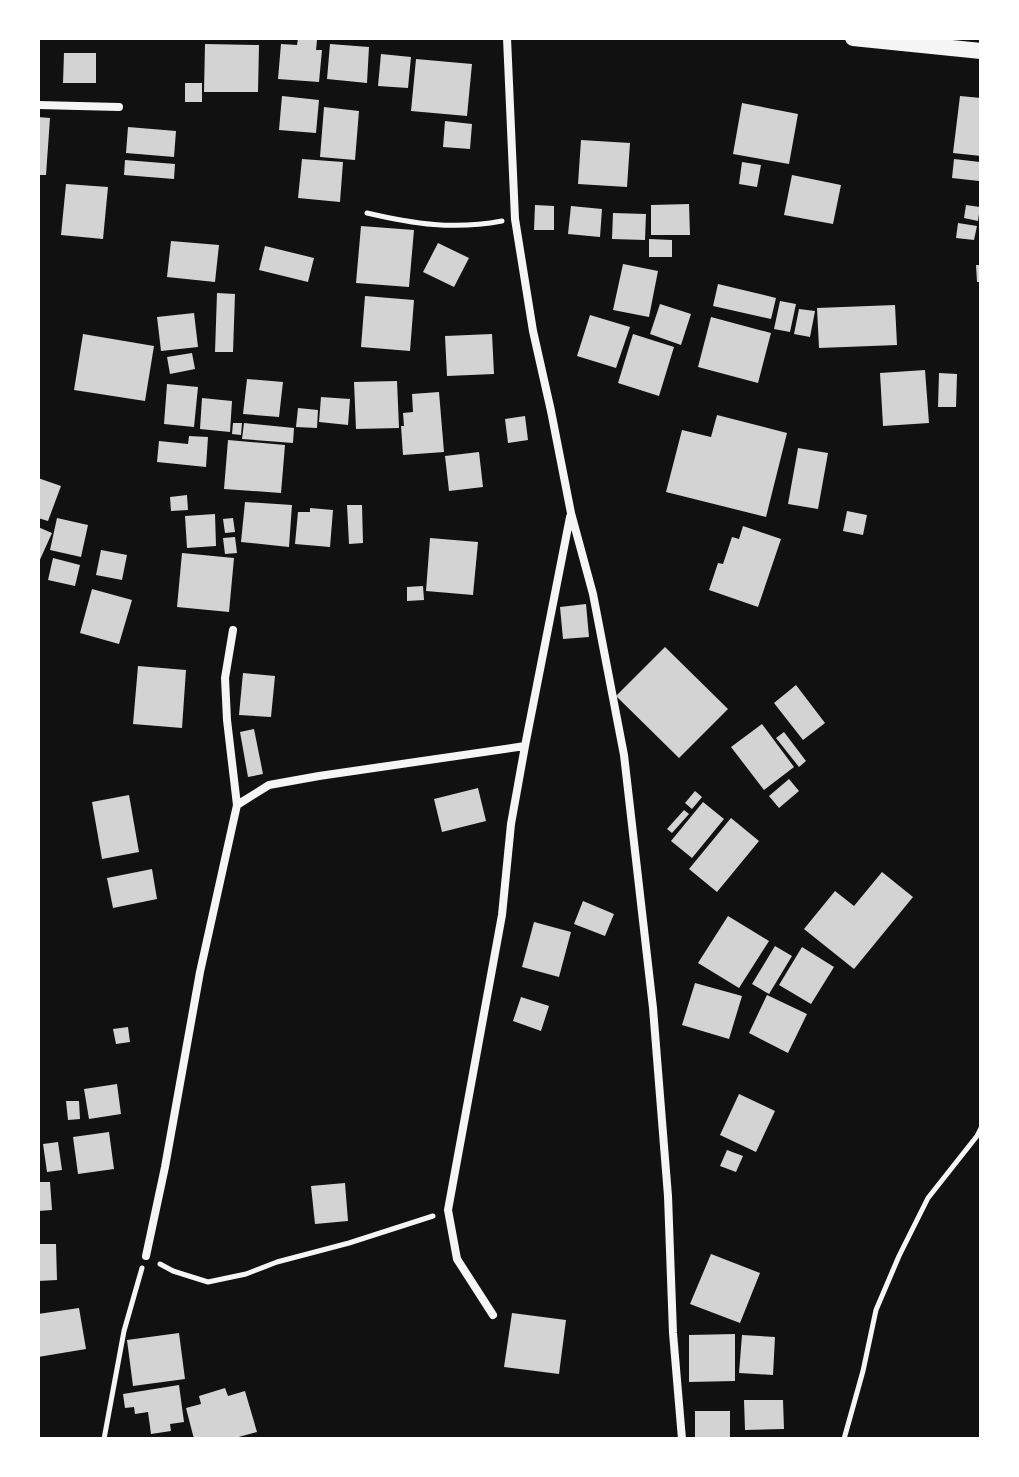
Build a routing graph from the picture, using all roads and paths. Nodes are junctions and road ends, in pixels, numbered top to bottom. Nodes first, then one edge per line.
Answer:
1 (507, 38) edge
2 (853, 38) edge
3 (981, 51) edge
4 (38, 105) edge
5 (119, 107) dead end
6 (367, 213) dead end
7 (515, 219) junction
8 (571, 513) junction
9 (233, 630) dead end
10 (525, 746) junction
11 (237, 805) junction
12 (981, 1128) edge
13 (448, 1210) junction
14 (146, 1256) junction
15 (493, 1315) dead end
16 (104, 1439) edge
17 (682, 1439) edge
18 (844, 1439) edge

1 - 7 street
2 - 3 main road
4 - 5 street
6 - 7 path
7 - 8 street
8 - 10 street
8 - 17 street
9 - 11 street
10 - 11 street
10 - 13 street
11 - 14 street
12 - 18 path
13 - 14 path
13 - 15 street
14 - 16 path

